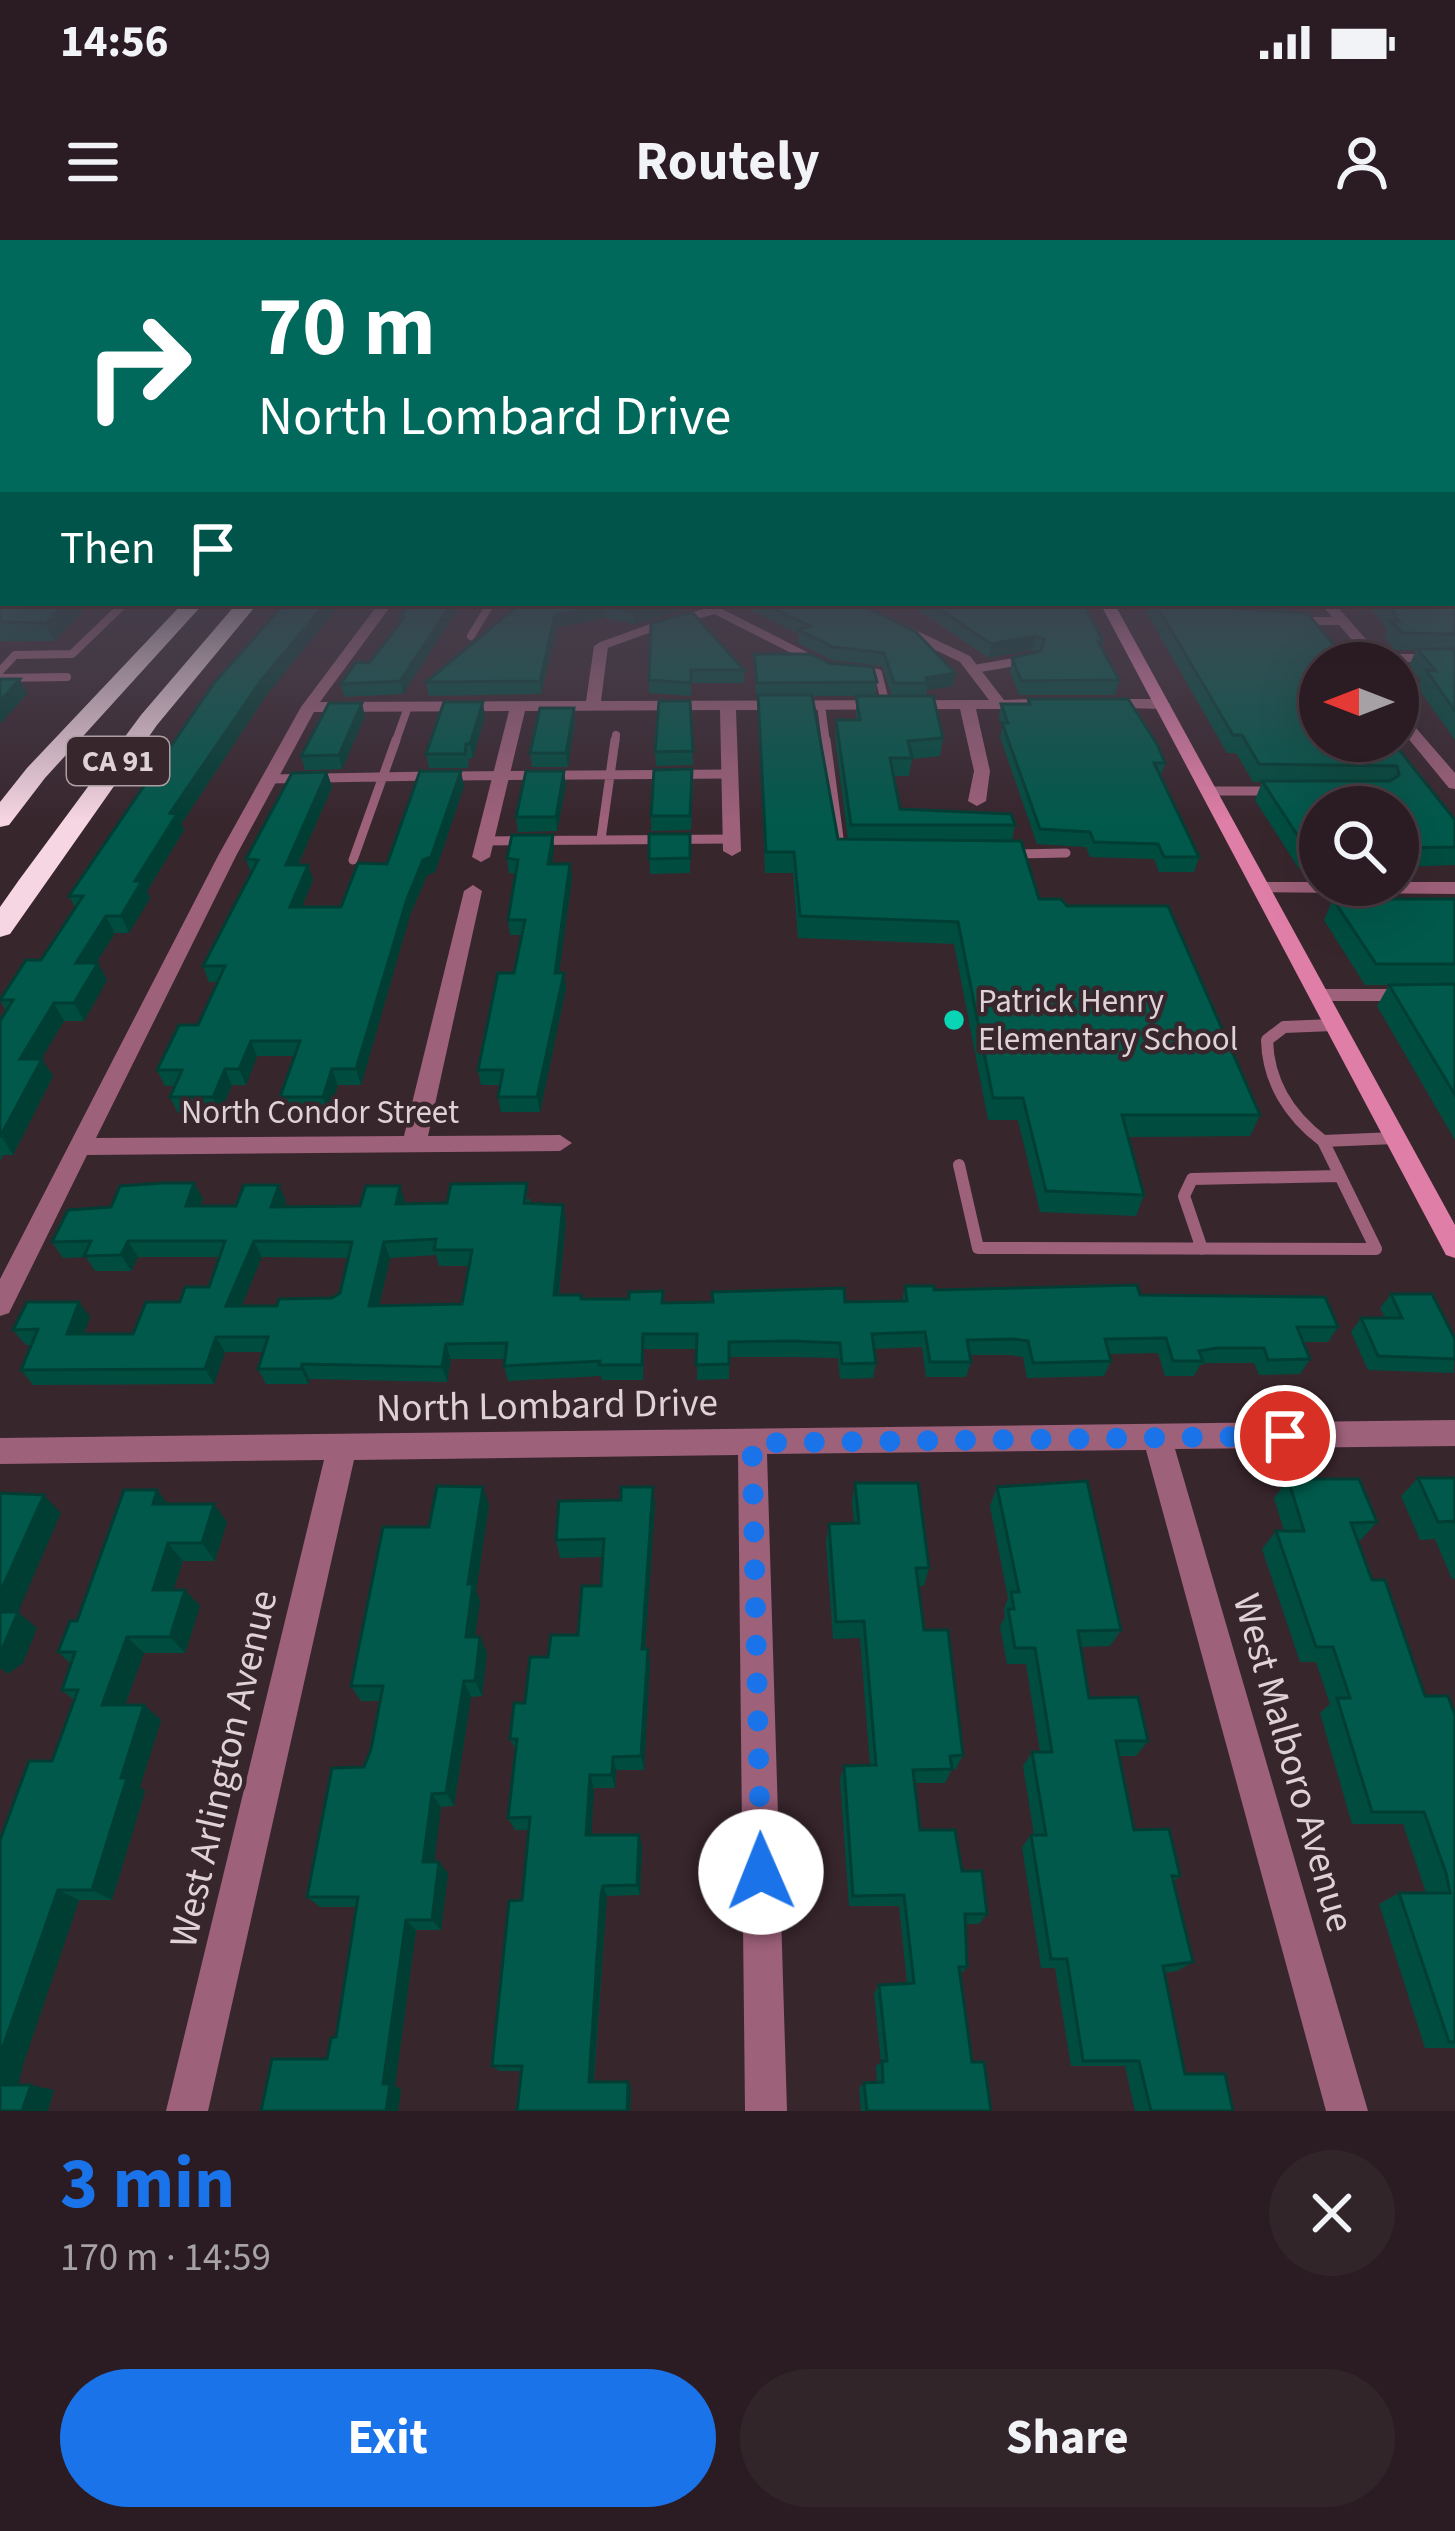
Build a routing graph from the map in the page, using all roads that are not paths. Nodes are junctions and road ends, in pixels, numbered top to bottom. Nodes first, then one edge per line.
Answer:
1 (78, 647) edge
2 (153, 647) edge
3 (207, 647) edge
4 (353, 647) edge
5 (601, 647) edge
6 (789, 647) edge
7 (944, 647) edge
8 (1131, 647) edge
9 (0, 654) edge
10 (15, 655) junction
11 (1034, 658) edge
12 (1455, 658) edge
13 (1419, 659) edge
14 (830, 668) edge
15 (974, 669) junction
16 (850, 670) edge
17 (0, 674) edge
18 (67, 677) dead end
19 (1000, 704) junction
20 (1058, 704) edge
21 (1079, 704) edge
22 (1162, 704) junction
23 (821, 705) junction
24 (886, 705) junction
25 (967, 705) junction
26 (518, 706) junction
27 (593, 706) junction
28 (728, 706) junction
29 (309, 707) junction
30 (408, 707) junction
31 (616, 735) dead end
32 (1419, 741) edge
33 (730, 774) junction
34 (384, 776) junction
35 (501, 776) junction
36 (609, 776) junction
37 (270, 779) junction
38 (1455, 784) edge
39 (1295, 790) edge
40 (1209, 791) junction
41 (977, 801) dead end
42 (0, 819) edge
43 (602, 839) junction
44 (732, 845) joint
45 (483, 849) joint
46 (994, 854) edge
47 (1066, 854) dead end
48 (850, 856) edge
49 (353, 860) edge
50 (1455, 887) edge
51 (1261, 888) junction
52 (473, 891) dead end
53 (0, 928) edge
54 (1316, 995) junction
55 (1409, 995) edge
56 (1333, 1025) junction
57 (1395, 1138) junction
58 (1323, 1141) junction
59 (560, 1143) dead end
60 (414, 1144) junction
61 (80, 1147) junction
62 (959, 1165) dead end
63 (1339, 1176) junction
64 (1455, 1248) edge
65 (1202, 1250) junction
66 (0, 1305) edge
67 (1455, 1433) edge
68 (1158, 1438) junction
69 (752, 1443) junction
70 (342, 1447) junction
71 (0, 1450) edge
72 (187, 2111) edge
73 (766, 2111) edge
74 (1347, 2111) edge

1 - 10 lane
2 - 42 highway, CA 91
3 - 53 highway, CA 91
4 - 29 street
5 - 27 street
6 - 14 lane
7 - 15 street
8 - 22 street
9 - 10 lane
10 - 17 lane
11 - 15 lane
12 - 13 lane
15 - 19 street
16 - 24 lane
17 - 18 lane
19 - 20 street
19 - 25 street
21 - 22 street
22 - 40 street
23 - 24 street
23 - 28 street
23 - 48 lane
24 - 25 street
25 - 41 street
26 - 27 street
26 - 30 street
26 - 35 street
27 - 28 street
28 - 33 street
29 - 30 street
29 - 37 street
30 - 34 lane
31 - 36 lane
32 - 38 street
33 - 36 lane
33 - 44 street
34 - 35 lane
34 - 37 lane
34 - 49 lane
35 - 36 lane
35 - 45 street
36 - 43 lane
37 - 61 street
39 - 40 lane
40 - 51 street
43 - 44 lane
43 - 45 lane
46 - 47 lane
50 - 51 street
51 - 54 street
52 - 60 street
54 - 55 lane
54 - 56 street
56 - 57 street
56 - 58 lane
57 - 58 lane
57 - 64 street
58 - 63 lane
59 - 60 street, North Condor Street
60 - 61 street, North Condor Street
61 - 66 street
62 - 65 lane
63 - 65 lane
63 - 65 lane
67 - 68 street, North Lombard Drive
68 - 69 street, North Lombard Drive
68 - 74 street, West Malboro Avenue
69 - 70 street, North Lombard Drive
69 - 73 street
70 - 71 street, North Lombard Drive
70 - 72 street, West Arlington Avenue

